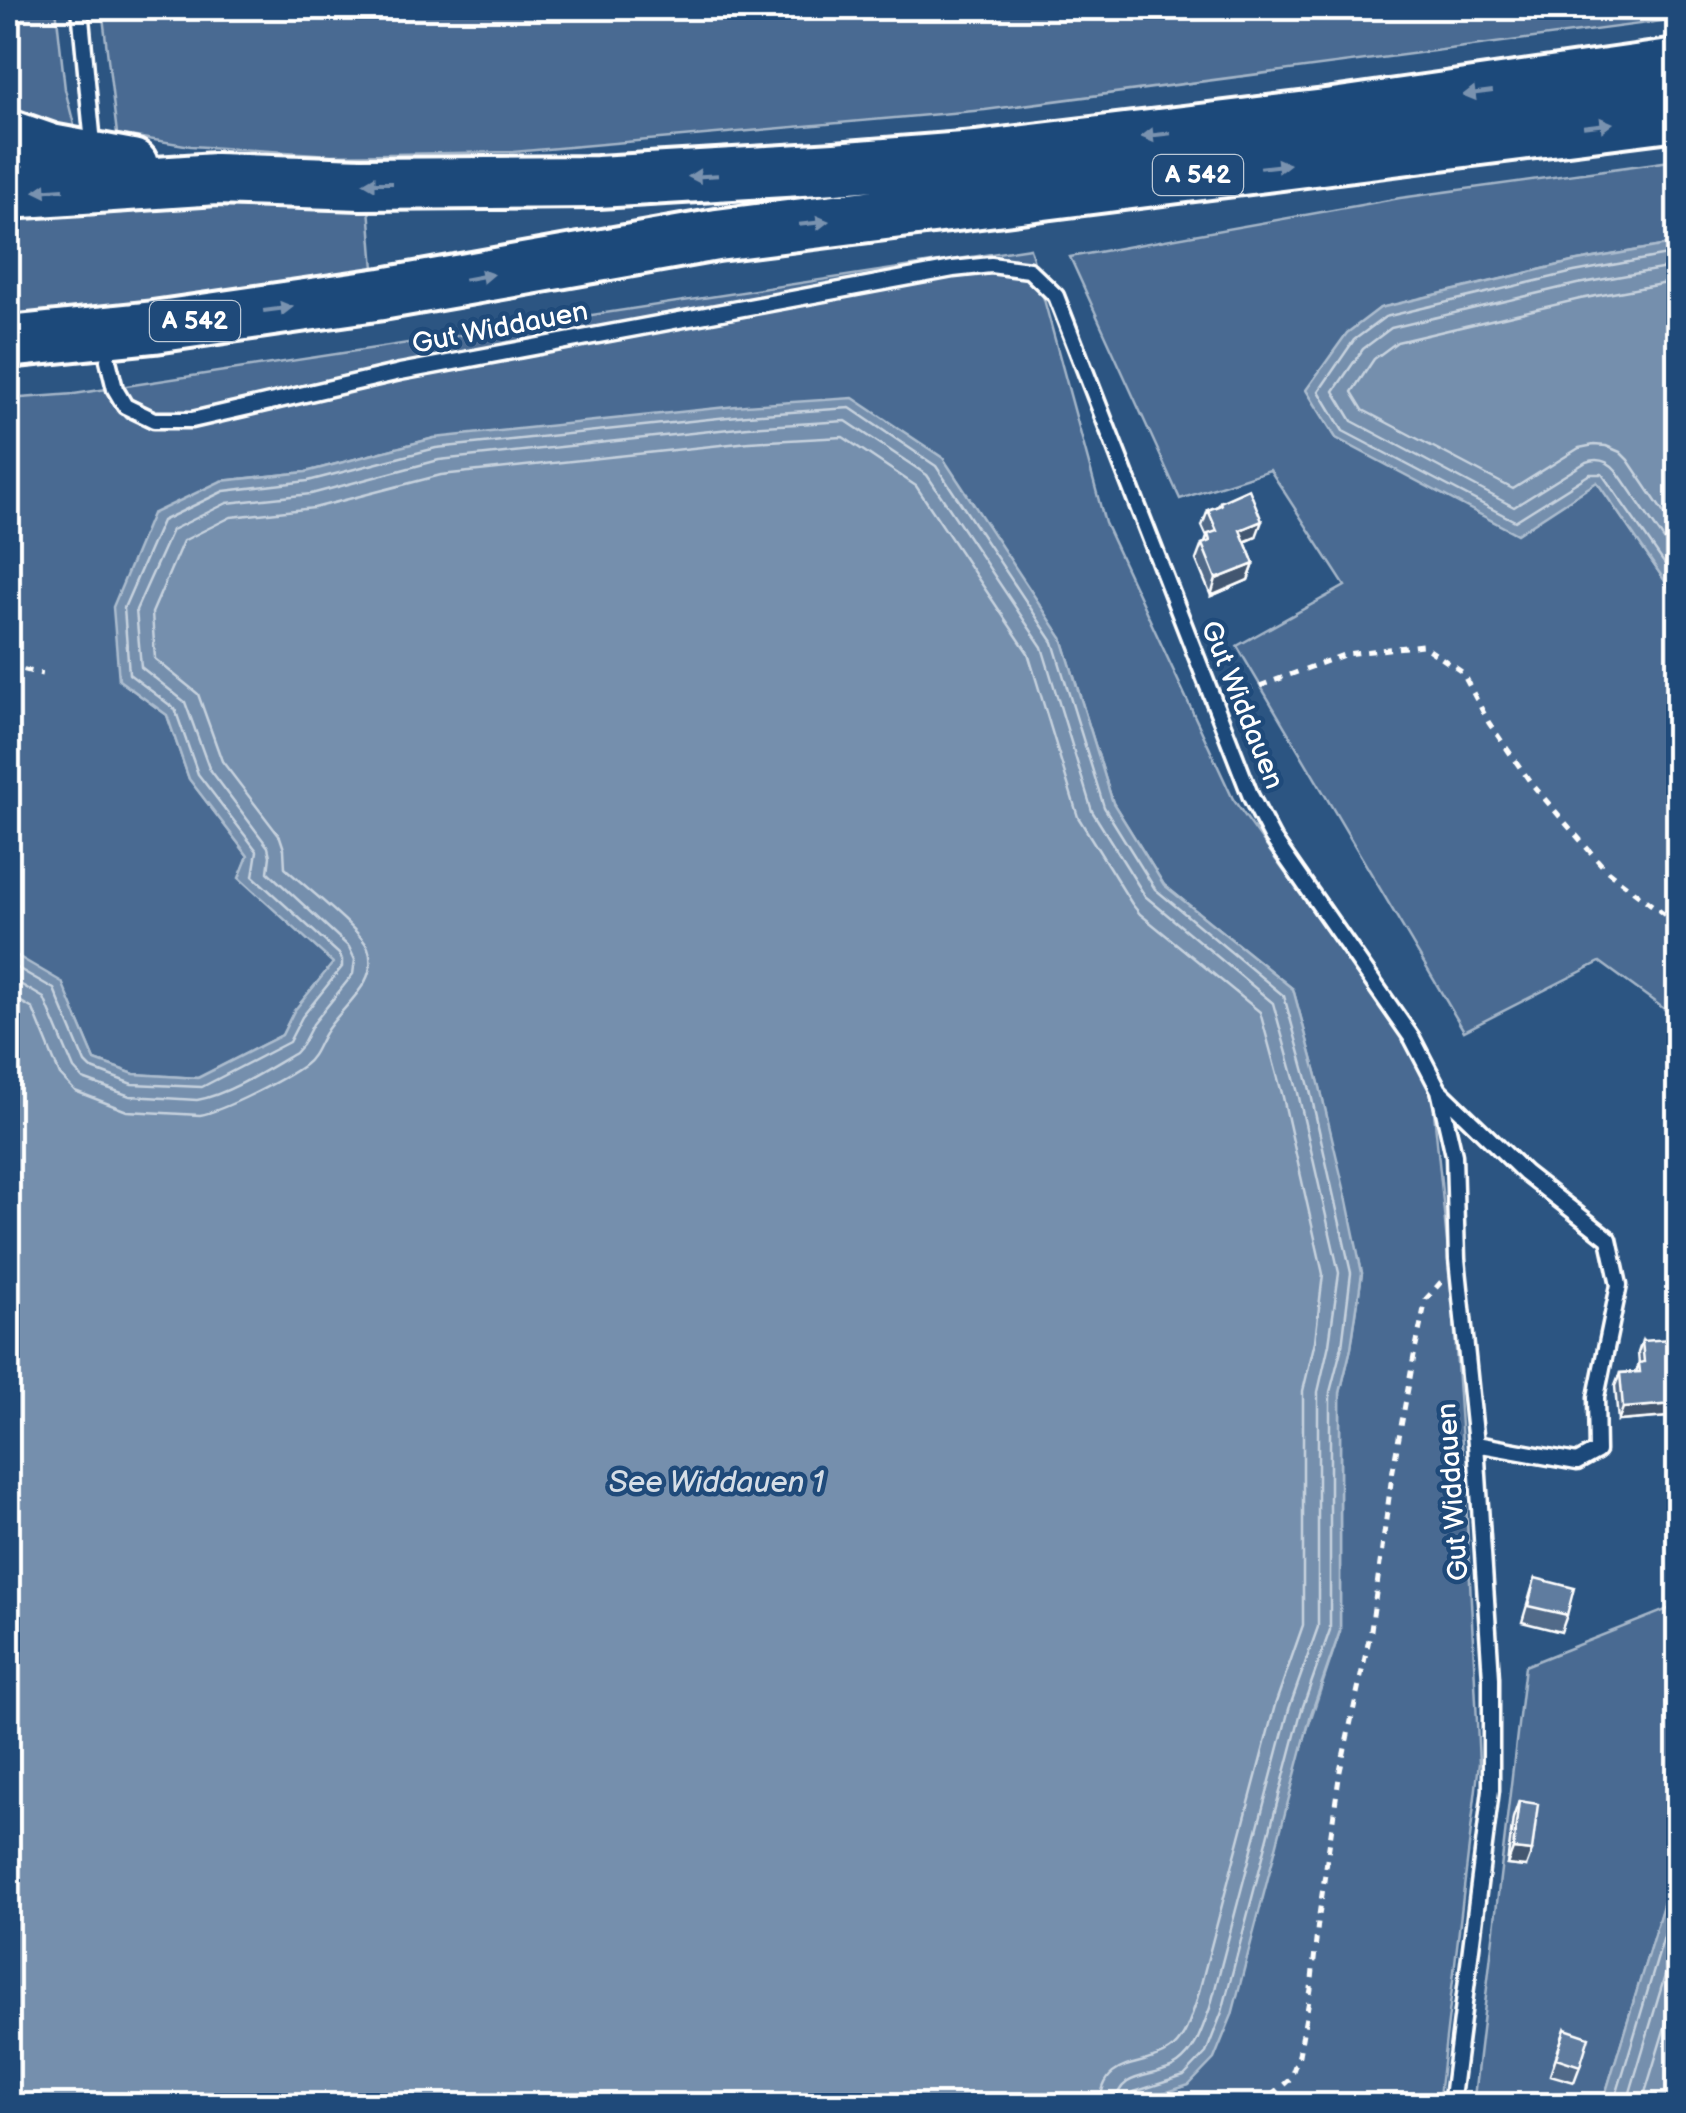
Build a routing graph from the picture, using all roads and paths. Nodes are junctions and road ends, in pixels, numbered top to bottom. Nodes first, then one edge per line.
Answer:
1 (80, 8) edge
2 (1678, 65) edge
3 (1678, 114) edge
4 (8, 134) edge
5 (93, 144) dead end
6 (216, 179) junction
7 (8, 193) edge
8 (8, 342) edge
9 (108, 360) dead end
10 (8, 666) edge
11 (42, 674) dead end
12 (1213, 702) junction
13 (1678, 925) edge
14 (1439, 1090) junction
15 (1457, 1259) junction
16 (1476, 1444) junction
17 (1260, 2106) edge
18 (1451, 2106) edge

1 - 5 lane
2 -> 6 highway, A 542
8 -> 3 highway, A 542
4 - 6 highway
6 -> 7 highway, A 542
9 - 12 lane, Gut Widdauen
10 - 11 path
12 - 13 path
12 - 14 lane, Gut Widdauen
14 - 15 lane, Gut Widdauen
14 - 16 lane
15 - 16 lane, Gut Widdauen
15 - 17 path
16 - 18 lane, Gut Widdauen

